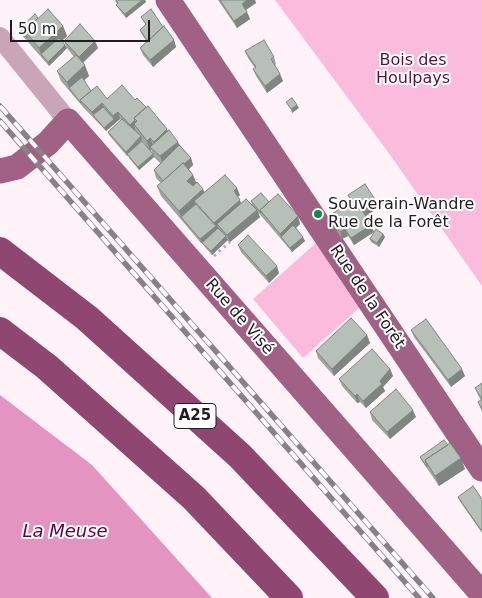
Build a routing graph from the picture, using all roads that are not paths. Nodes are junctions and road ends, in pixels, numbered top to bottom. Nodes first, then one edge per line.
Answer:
1 (168, 0) edge
2 (0, 37) edge
3 (68, 121) junction
4 (0, 170) edge
5 (0, 251) edge
6 (0, 330) edge
7 (482, 469) edge
8 (482, 594) edge
9 (289, 598) edge
10 (375, 598) edge

1 - 7 main road, Rue de la Forêt
2 - 3 street, Rue de Visé
3 - 4 main road
3 - 8 main road, Rue de Visé
5 - 10 highway, A25
6 - 9 highway

